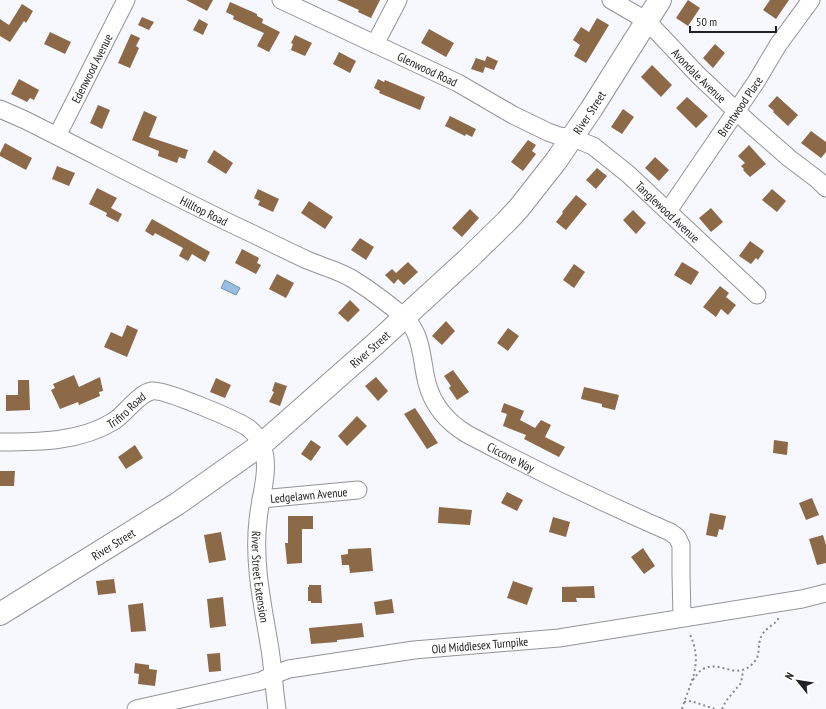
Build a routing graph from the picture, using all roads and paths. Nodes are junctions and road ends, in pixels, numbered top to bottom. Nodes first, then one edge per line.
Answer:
1 (126, 0) edge
2 (281, 0) edge
3 (398, 0) edge
4 (611, 0) edge
5 (660, 0) edge
6 (811, 0) edge
7 (647, 21) junction
8 (375, 44) junction
9 (0, 109) edge
10 (737, 111) junction
11 (58, 136) junction
12 (573, 138) junction
13 (826, 188) edge
14 (668, 211) junction
15 (757, 295) dead end
16 (404, 317) junction
17 (0, 442) edge
18 (262, 444) junction
19 (358, 490) dead end
20 (260, 499) junction
21 (826, 593) edge
22 (777, 603) junction
23 (0, 614) edge
24 (682, 617) junction
25 (743, 671) junction
26 (273, 675) junction
27 (693, 680) junction
28 (684, 702) junction
29 (136, 709) edge
30 (276, 709) edge
31 (682, 709) edge
32 (714, 709) edge
33 (722, 709) edge

1 - 11 street, Edenwood Avenue
2 - 8 street, Glenwood Road
3 - 8 street
4 - 7 street, Avondale Avenue
5 - 7 main road, River Street
6 - 10 street, Brentwood Place
7 - 10 street, Avondale Avenue
7 - 12 main road, River Street
8 - 12 street, Glenwood Road
9 - 11 street, Hilltop Road
10 - 13 street, Avondale Avenue
10 - 14 street, Brentwood Place
11 - 16 street, Hilltop Road
12 - 14 street, Tanglewood Avenue
12 - 16 main road, River Street
14 - 15 street, Tanglewood Avenue
16 - 18 main road, River Street
16 - 24 street, Ciccone Way
17 - 18 street, Trifiro Road
18 - 20 street, River Street Extension
18 - 23 main road, River Street
19 - 20 street, Ledgelawn Avenue
20 - 26 street, River Street Extension
21 - 22 street, Old Middlesex Turnpike
22 - 24 street, Old Middlesex Turnpike
22 - 25 path
24 - 26 street, Old Middlesex Turnpike
24 - 27 path
25 - 27 path
25 - 33 path
26 - 29 street, Old Middlesex Turnpike
26 - 30 street, River Street Extension
27 - 28 path
28 - 31 path
28 - 32 path

